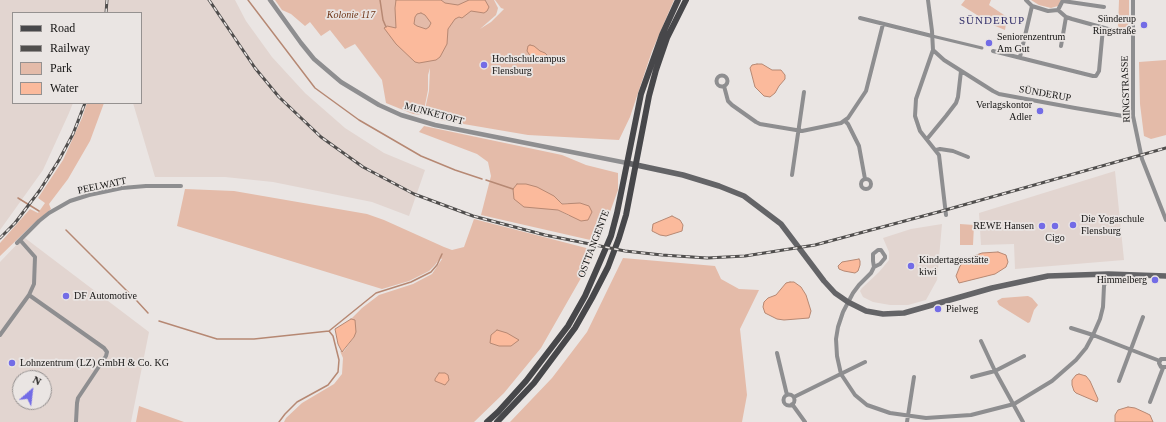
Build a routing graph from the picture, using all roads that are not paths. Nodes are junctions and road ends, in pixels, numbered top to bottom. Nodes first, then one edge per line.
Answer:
1 (270, 0) edge
2 (678, 0) edge
3 (686, 0) edge
4 (928, 0) edge
5 (1026, 0) edge
6 (1063, 0) edge
7 (1133, 0) edge
8 (1032, 6) junction
9 (1104, 7) dead end
10 (1058, 10) junction
11 (1066, 17) junction
12 (860, 18) dead end
13 (884, 24) junction
14 (1103, 28) junction
15 (1133, 32) junction
16 (932, 36) junction
17 (1061, 46) dead end
18 (982, 48) dead end
19 (933, 50) junction
20 (993, 51) dead end
21 (1020, 57) junction
22 (962, 70) junction
23 (724, 86) dead end
24 (804, 92) dead end
25 (1133, 116) junction
26 (845, 121) junction
27 (798, 130) junction
28 (927, 139) junction
29 (936, 150) junction
30 (968, 157) dead end
31 (627, 163) junction
32 (636, 165) junction
33 (792, 175) dead end
34 (865, 179) dead end
35 (181, 186) dead end
36 (946, 216) dead end
37 (1166, 220) edge
38 (874, 267) dead end
39 (1108, 274) junction
40 (1166, 276) edge
41 (29, 295) junction
42 (848, 302) junction
43 (1143, 317) dead end
44 (1071, 328) dead end
45 (0, 335) edge
46 (1093, 335) junction
47 (981, 341) dead end
48 (1130, 350) junction
49 (777, 353) dead end
50 (1024, 356) dead end
51 (1166, 358) edge
52 (865, 362) dead end
53 (1160, 362) junction
54 (1164, 367) edge
55 (995, 371) junction
56 (841, 374) junction
57 (914, 377) dead end
58 (972, 377) dead end
59 (1118, 381) dead end
60 (787, 394) junction
61 (794, 397) junction
62 (1150, 402) dead end
63 (792, 404) junction
64 (1014, 404) junction
65 (908, 417) junction
66 (76, 422) edge
67 (487, 422) edge
68 (497, 422) edge
69 (805, 422) edge
70 (907, 422) edge
71 (1023, 422) edge

1 - 31 street, MUNKETOFT
2 - 31 main road, OSTTANGENTE
3 - 32 main road, OSTTANGENTE
4 - 16 street
5 - 8 street
6 - 9 street
6 - 10 street
7 - 15 street, RINGSTRASSE
8 - 10 street
8 - 21 street
10 - 11 street
11 - 14 street
11 - 17 street
12 - 13 street
13 - 16 street
13 - 26 street
14 - 15 street
14 - 21 street
15 - 25 street, RINGSTRASSE
16 - 18 street
16 - 19 street
19 - 22 street, SÜNDERUP
19 - 28 street
20 - 21 street
22 - 25 street, SÜNDERUP
22 - 28 street
23 - 27 street
24 - 27 street
25 - 37 street, RINGSTRASSE
26 - 27 street
26 - 34 street
27 - 33 street
28 - 29 street
29 - 30 street
29 - 36 street
31 - 32 main road, MUNKETOFT
31 - 67 main road, OSTTANGENTE
32 - 42 main road, MUNKETOFT
32 - 68 main road, OSTTANGENTE
35 - 41 street, PEELWATT
38 - 42 street
39 - 40 main road, MUNKETOFT
39 - 42 main road, MUNKETOFT
39 - 46 street
41 - 45 street
41 - 66 street
42 - 56 street
43 - 48 street
44 - 46 street
46 - 48 street
46 - 64 street
47 - 55 street
48 - 53 street
48 - 59 street
49 - 60 street
50 - 55 street
51 - 53 street
52 - 56 street
53 - 54 street
54 - 62 street
55 - 58 street
55 - 64 street
56 - 61 street
56 - 65 street
57 - 65 street
60 - 61 street
60 - 63 street
61 - 63 street
63 - 69 street
64 - 65 street
64 - 71 street
65 - 70 street

